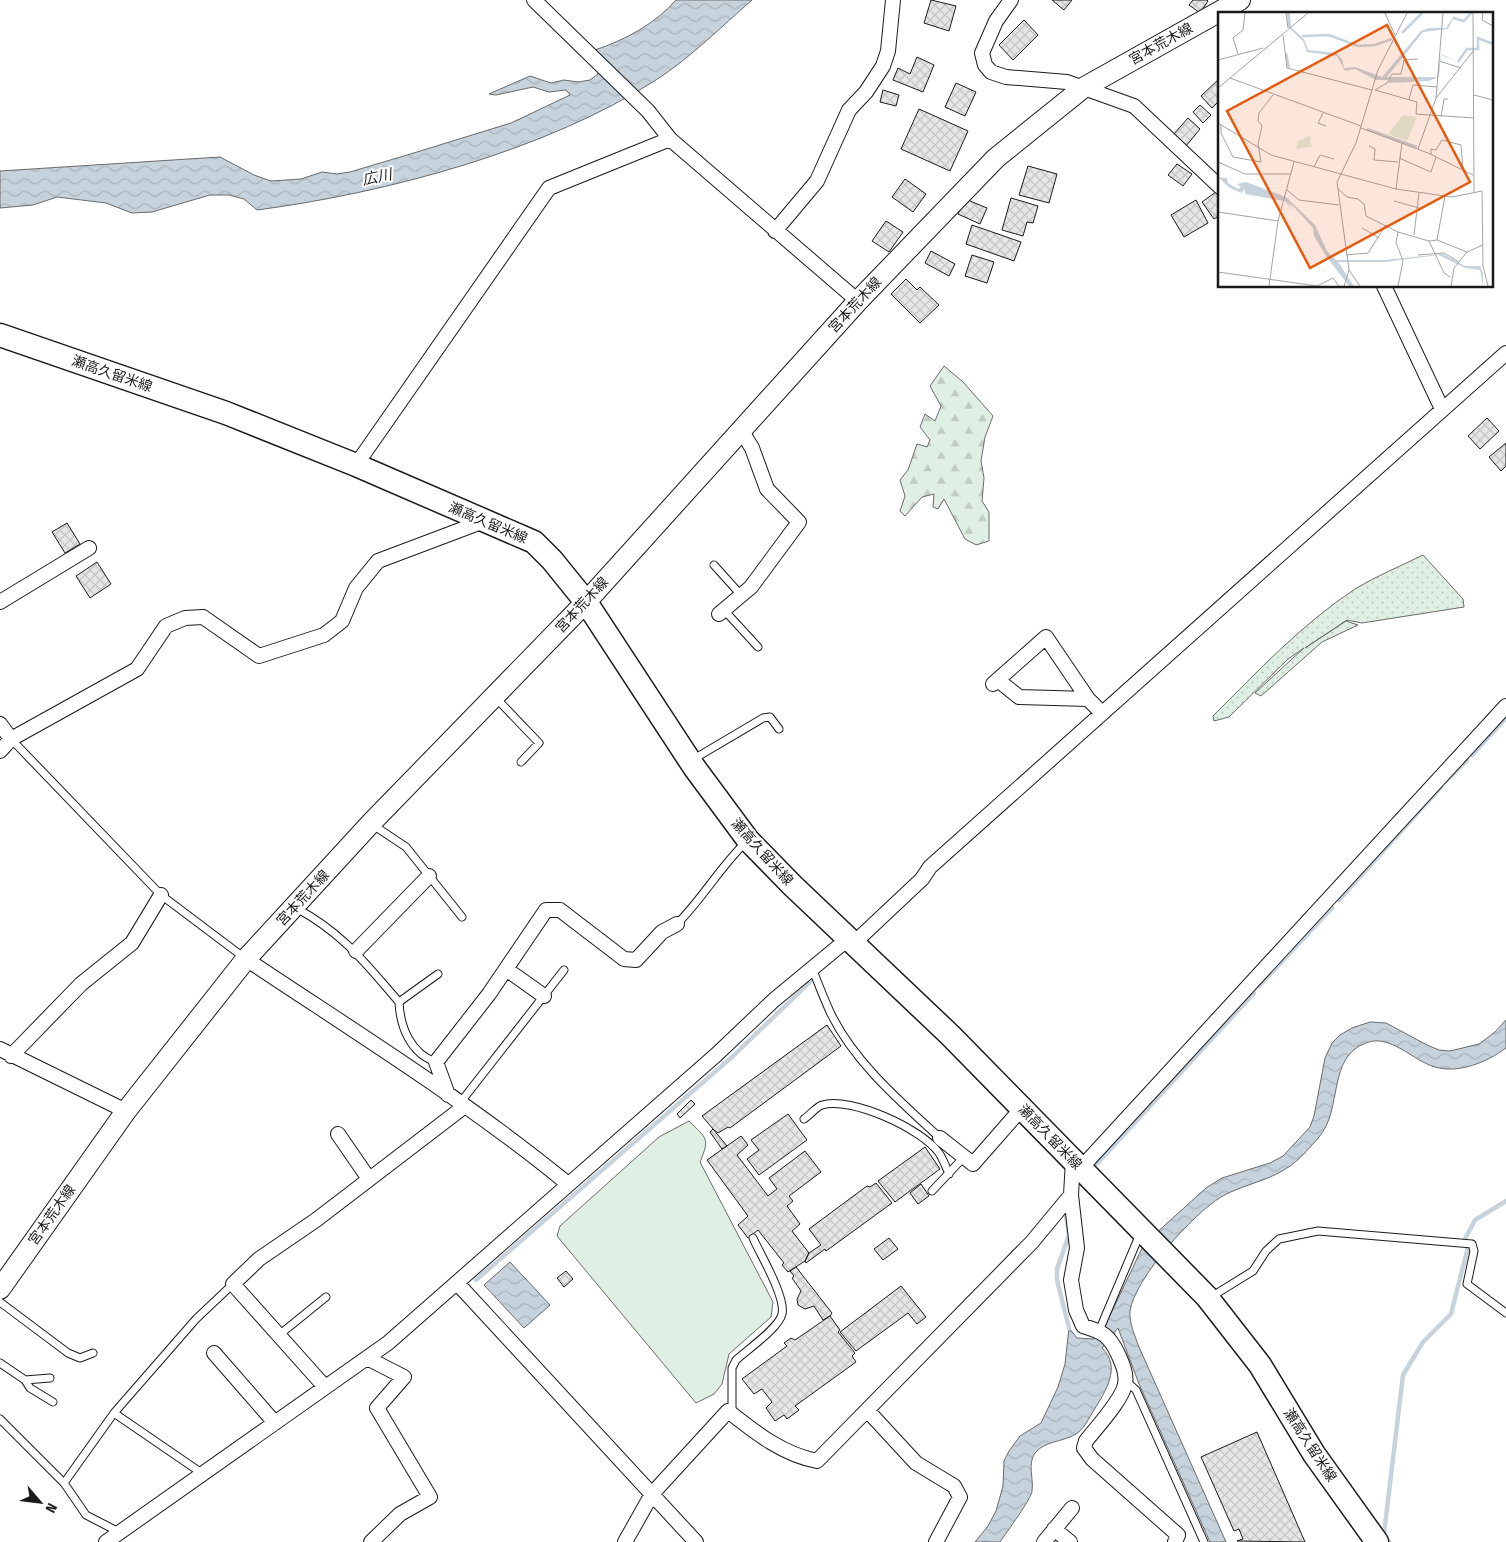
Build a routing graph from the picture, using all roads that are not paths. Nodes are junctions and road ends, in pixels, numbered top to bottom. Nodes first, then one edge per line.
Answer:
1 (534, 0) edge
2 (893, 0) edge
3 (1011, 0) edge
4 (1240, 0) edge
5 (1218, 12) edge
6 (1219, 12) edge
7 (1083, 88) junction
8 (670, 139) junction
9 (1218, 185) edge
10 (775, 231) junction
11 (1385, 288) edge
12 (858, 301) junction
13 (0, 335) edge
14 (1506, 353) edge
15 (1442, 409) junction
16 (741, 430) junction
17 (356, 465) junction
18 (484, 521) junction
19 (89, 548) dead end
20 (714, 565) dead end
21 (741, 595) junction
22 (0, 602) edge
23 (586, 602) junction
24 (721, 612) joint
25 (758, 647) dead end
26 (494, 696) junction
27 (1088, 699) junction
28 (1506, 706) edge
29 (1102, 713) junction
30 (0, 724) edge
31 (779, 729) dead end
32 (11, 739) junction
33 (0, 751) edge
34 (690, 761) junction
35 (521, 762) dead end
36 (371, 824) junction
37 (748, 840) junction
38 (429, 876) junction
39 (161, 895) junction
40 (294, 907) junction
41 (462, 917) dead end
42 (677, 924) joint
43 (851, 940) junction
44 (356, 951) junction
45 (246, 959) junction
46 (812, 968) junction
47 (506, 969) junction
48 (564, 970) dead end
49 (438, 974) dead end
50 (544, 996) junction
51 (399, 1002) junction
52 (5, 1052) edge
53 (436, 1062) junction
54 (448, 1095) junction
55 (462, 1104) junction
56 (1022, 1108) junction
57 (126, 1111) junction
58 (804, 1119) dead end
59 (338, 1134) dead end
60 (940, 1138) joint
61 (964, 1157) junction
62 (1077, 1164) junction
63 (949, 1174) junction
64 (369, 1179) junction
65 (568, 1184) junction
66 (932, 1191) dead end
67 (1071, 1195) junction
68 (753, 1238) dead end
69 (1137, 1241) dead end
70 (456, 1283) junction
71 (233, 1284) junction
72 (0, 1289) edge
73 (326, 1297) dead end
74 (1209, 1299) junction
75 (0, 1302) edge
76 (1506, 1312) edge
77 (1099, 1331) junction
78 (279, 1335) junction
79 (93, 1353) dead end
80 (214, 1354) dead end
81 (367, 1358) junction
82 (0, 1363) edge
83 (50, 1378) dead end
84 (25, 1380) junction
85 (1125, 1380) junction
86 (325, 1387) junction
87 (52, 1402) dead end
88 (867, 1410) junction
89 (114, 1413) junction
90 (732, 1414) junction
91 (0, 1419) edge
92 (275, 1423) junction
93 (203, 1474) junction
94 (64, 1483) junction
95 (652, 1494) junction
96 (1072, 1508) dead end
97 (1054, 1529) junction
98 (118, 1538) edge
99 (371, 1542) edge
100 (625, 1542) edge
101 (696, 1542) edge
102 (936, 1542) edge
103 (1044, 1542) edge
104 (1070, 1542) edge
105 (1175, 1542) edge
106 (1204, 1542) edge
107 (1377, 1542) edge

1 - 8 street
2 - 10 street
3 - 7 street
4 - 6 main road, 宮本荒木線
5 - 7 main road, 宮本荒木線
7 - 9 street
7 - 12 main road, 宮本荒木線
8 - 10 street
8 - 17 street
10 - 12 street
11 - 15 street
12 - 16 main road, 宮本荒木線
13 - 17 main road, 瀬高久留米線
14 - 15 street
15 - 29 street
16 - 21 street
16 - 23 main road, 宮本荒木線
17 - 18 main road, 瀬高久留米線
18 - 23 main road, 瀬高久留米線
18 - 32 street
19 - 22 street
20 - 21 lane
21 - 24 street
23 - 26 main road, 宮本荒木線
23 - 34 main road, 瀬高久留米線
24 - 25 lane
26 - 35 lane
26 - 36 main road, 宮本荒木線
27 - 27 street
27 - 29 street
28 - 62 street
29 - 43 street
30 - 32 street
31 - 34 lane
32 - 33 street
32 - 39 lane
34 - 37 main road, 瀬高久留米線
36 - 38 lane
36 - 40 main road, 宮本荒木線
37 - 42 lane
37 - 43 main road, 瀬高久留米線
38 - 41 lane
38 - 44 street
39 - 45 lane
39 - 52 street
40 - 44 lane
40 - 45 main road, 宮本荒木線
42 - 47 street
43 - 46 street
43 - 56 main road, 瀬高久留米線
44 - 51 lane
45 - 54 street
45 - 57 main road, 宮本荒木線
46 - 60 lane
46 - 65 street
47 - 50 street
47 - 53 street
48 - 50 lane
49 - 51 lane
50 - 55 lane
51 - 53 lane
52 - 57 street
53 - 54 street
54 - 55 street
55 - 64 street
55 - 65 street
56 - 61 street
56 - 62 main road, 瀬高久留米線
57 - 72 main road, 宮本荒木線
58 - 63 lane
59 - 64 street
60 - 61 street
61 - 63 lane
62 - 67 street
62 - 74 main road, 瀬高久留米線
63 - 66 lane
64 - 71 street
65 - 70 street
67 - 77 street
67 - 88 street
68 - 90 lane
69 - 77 lane
70 - 81 street
70 - 95 street
71 - 78 street
71 - 89 lane
73 - 78 lane
74 - 76 lane
74 - 107 main road, 瀬高久留米線
75 - 79 lane
77 - 85 street
78 - 86 street
80 - 92 street
81 - 86 street
81 - 99 street
82 - 84 lane
83 - 84 lane
84 - 87 lane
85 - 105 street
85 - 106 lane
86 - 92 street
88 - 90 street
88 - 102 street
89 - 93 lane
89 - 94 lane
90 - 95 street
91 - 94 lane
92 - 93 street
93 - 98 street
94 - 98 lane
95 - 100 street
95 - 101 street
96 - 97 street
97 - 103 street
97 - 104 street

